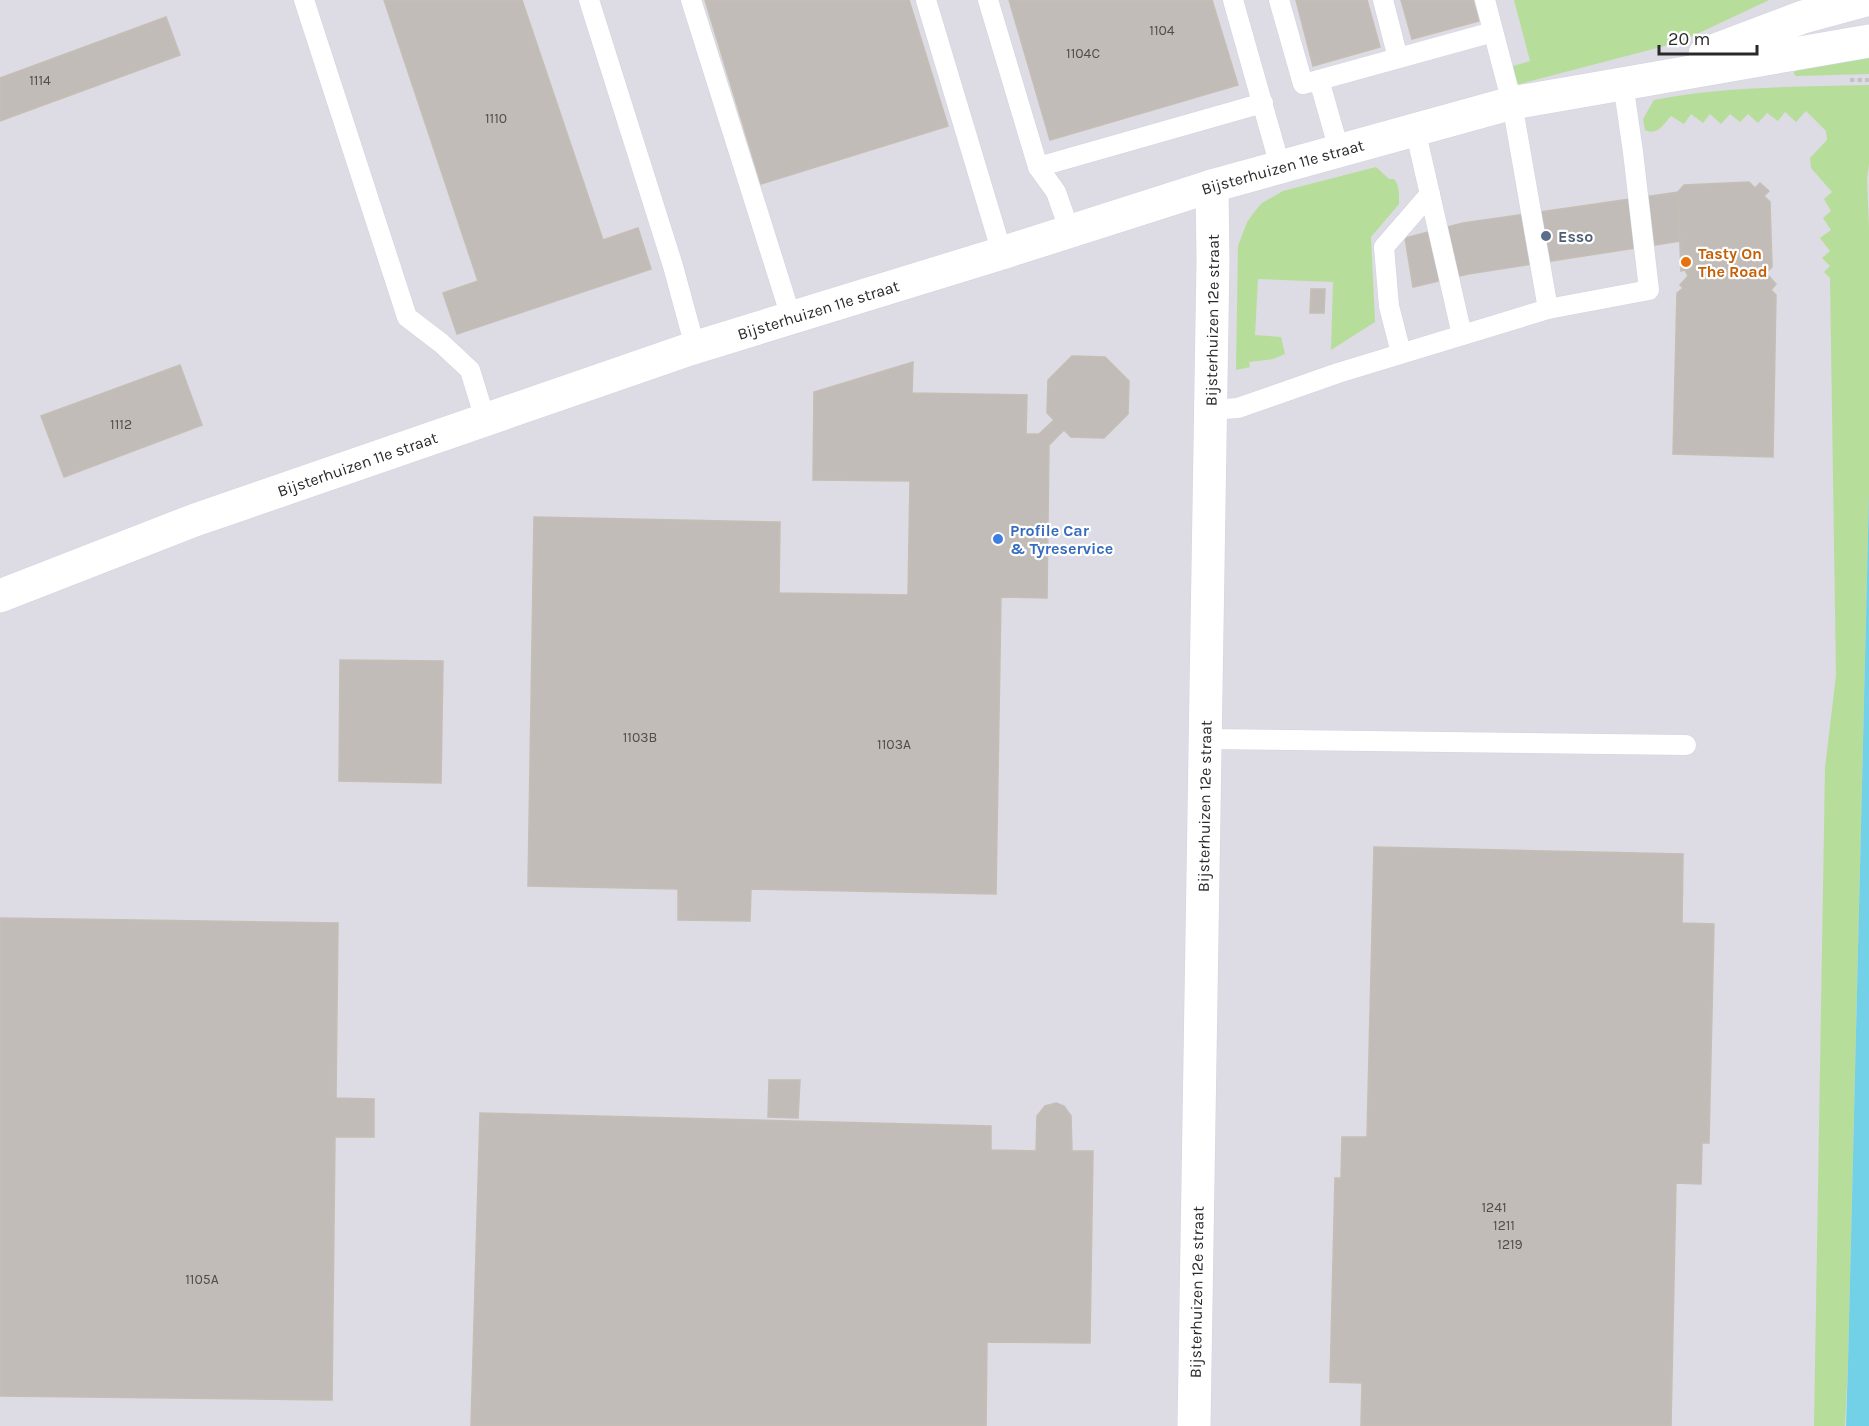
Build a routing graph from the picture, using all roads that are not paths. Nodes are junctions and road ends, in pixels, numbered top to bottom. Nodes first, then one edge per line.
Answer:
1 (304, 0) edge
2 (589, 0) edge
3 (691, 0) edge
4 (927, 0) edge
5 (988, 0) edge
6 (1233, 0) edge
7 (1279, 0) edge
8 (1383, 0) edge
9 (1485, 0) edge
10 (1866, 0) edge
11 (1493, 32) junction
12 (1869, 41) edge
13 (1398, 58) junction
14 (1319, 80) junction
15 (1638, 80) junction
16 (1263, 103) junction
17 (1512, 103) junction
18 (1415, 129) junction
19 (1340, 150) junction
20 (1280, 166) junction
21 (1038, 167) junction
22 (1212, 186) junction
23 (1430, 194) junction
24 (1070, 232) junction
25 (1002, 253) junction
26 (1548, 309) junction
27 (791, 318) junction
28 (1462, 335) junction
29 (695, 347) junction
30 (1401, 353) junction
31 (1210, 410) junction
32 (485, 419) junction
33 (0, 596) edge
34 (1205, 739) junction
35 (1686, 745) dead end
36 (1194, 1426) edge

1 - 32 lane
2 - 29 lane
3 - 27 lane
4 - 25 lane
5 - 21 lane
6 - 16 lane
7 - 14 lane
8 - 13 lane
9 - 11 lane
10 - 15 street, Bijsterhuizen 11e straat
11 - 13 lane
11 - 17 lane
12 - 15 street, Bijsterhuizen 11e straat
13 - 14 lane
14 - 19 lane
15 - 17 street, Bijsterhuizen 11e straat
15 - 26 lane
16 - 20 lane
16 - 21 lane
17 - 18 street, Bijsterhuizen 11e straat
17 - 26 lane
18 - 19 street, Bijsterhuizen 11e straat
18 - 23 lane
19 - 20 street, Bijsterhuizen 11e straat
20 - 22 street, Bijsterhuizen 11e straat
21 - 24 lane
22 - 24 street, Bijsterhuizen 11e straat
22 - 31 street, Bijsterhuizen 12e straat
23 - 28 lane
23 - 30 lane
24 - 25 street, Bijsterhuizen 11e straat
25 - 27 street, Bijsterhuizen 11e straat
26 - 28 lane
27 - 29 street, Bijsterhuizen 11e straat
28 - 30 lane
29 - 32 street, Bijsterhuizen 11e straat
30 - 31 lane
31 - 34 street, Bijsterhuizen 12e straat
32 - 33 street, Bijsterhuizen 11e straat
34 - 35 lane
34 - 36 street, Bijsterhuizen 12e straat

